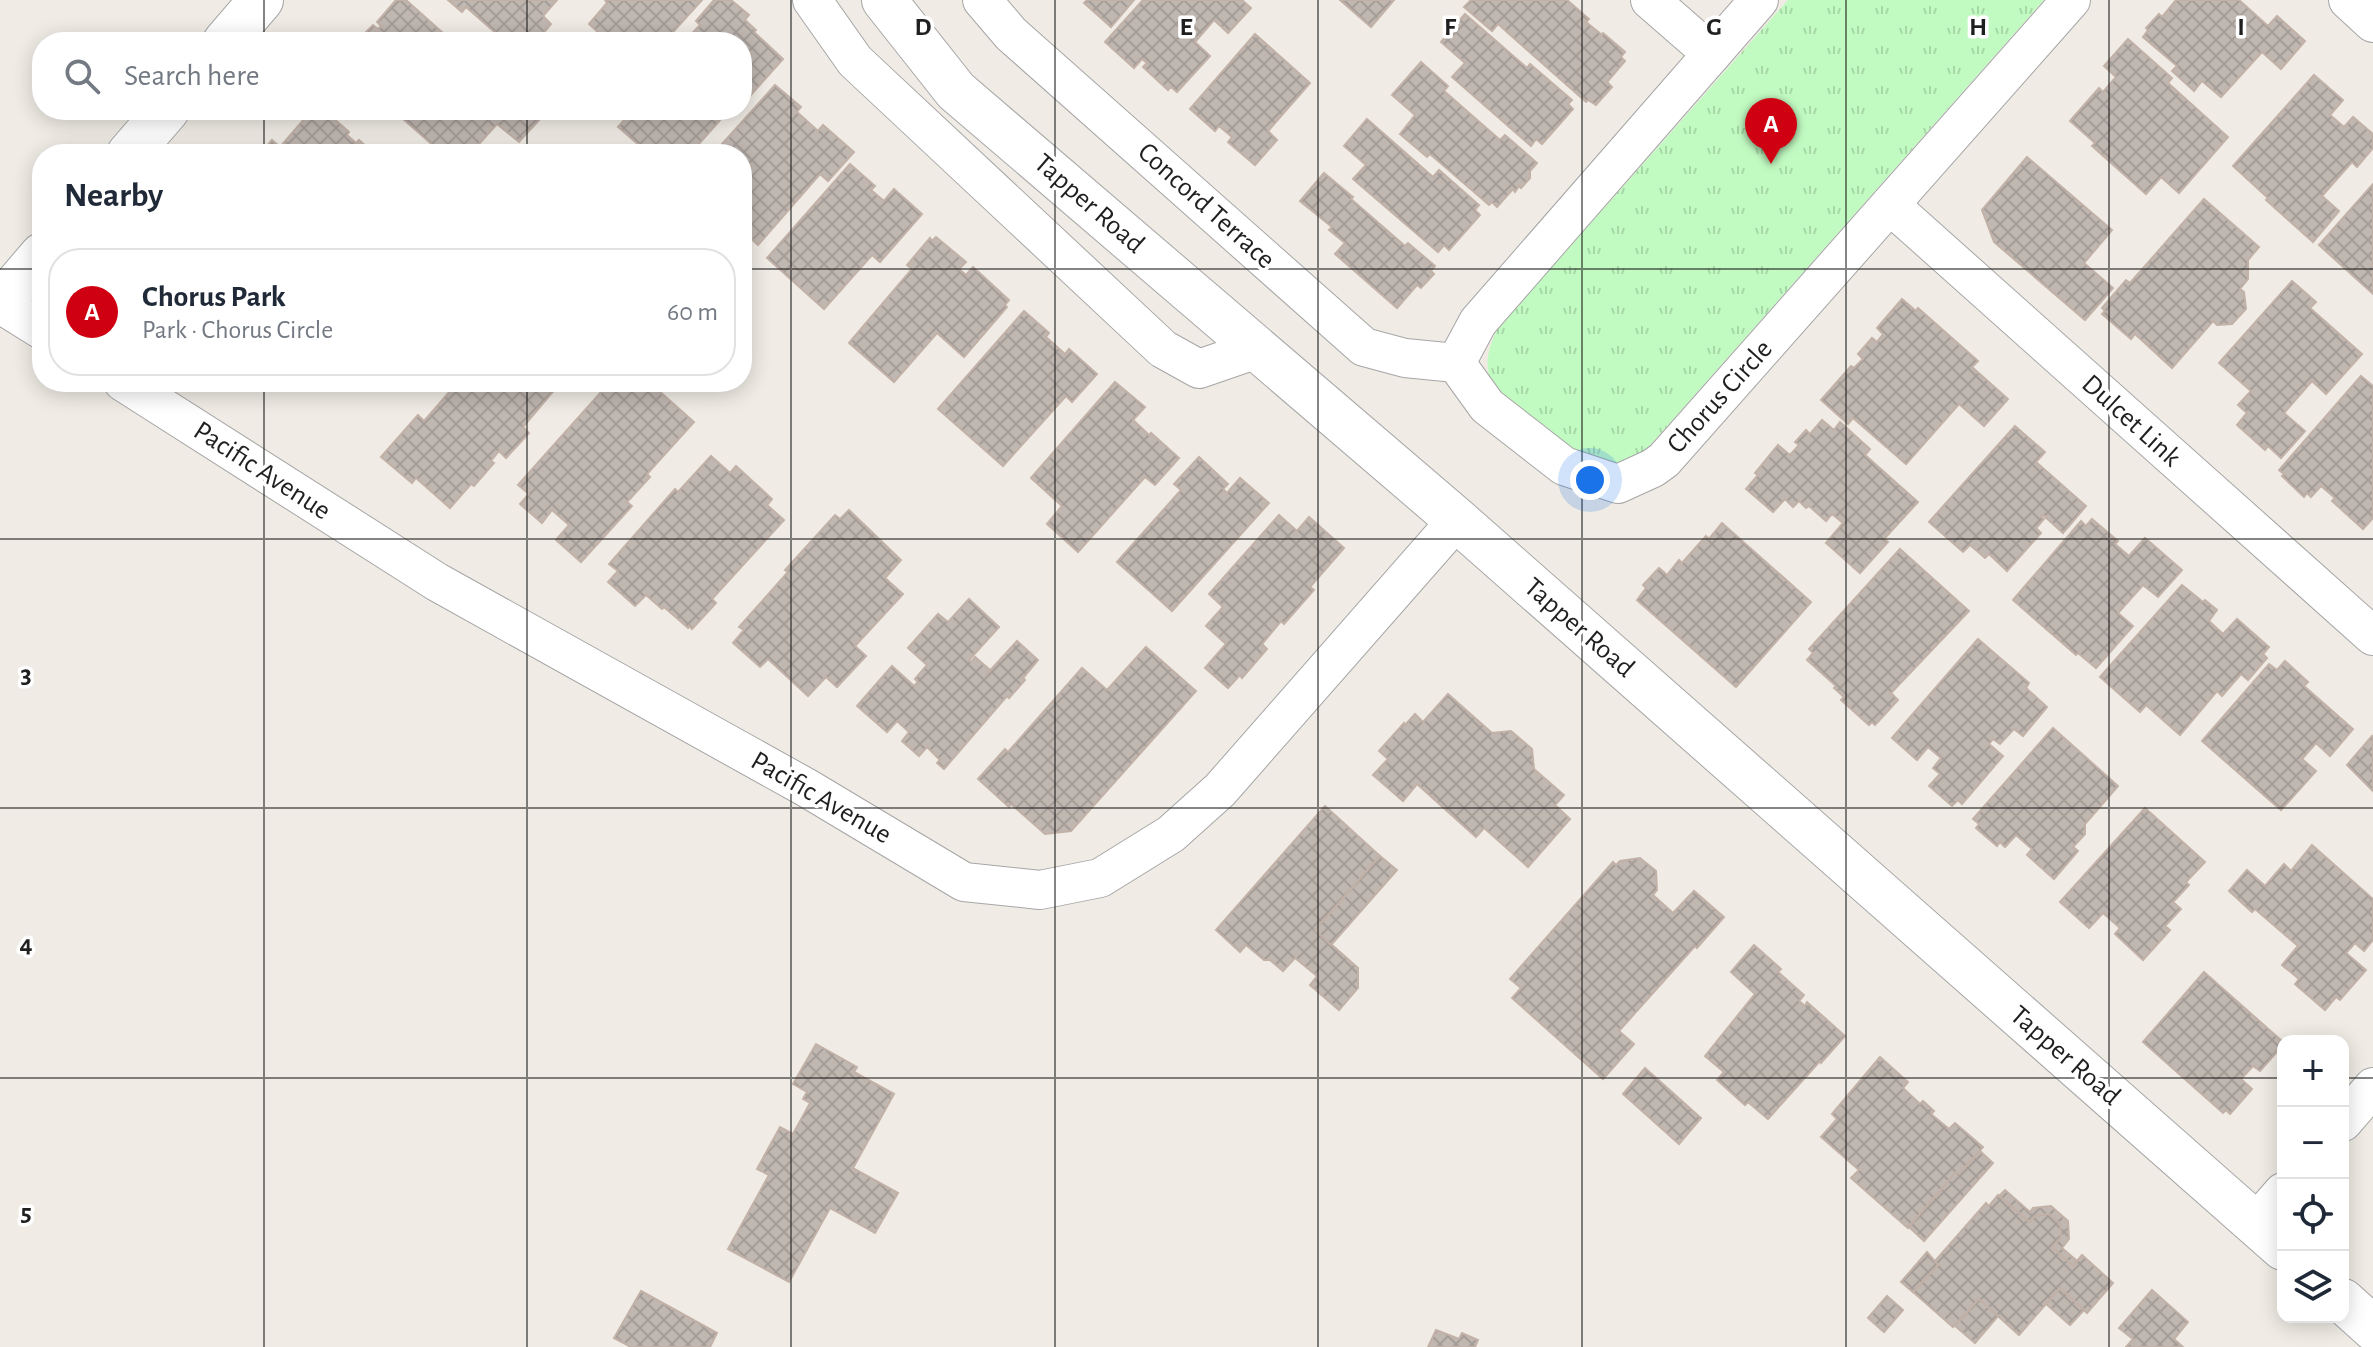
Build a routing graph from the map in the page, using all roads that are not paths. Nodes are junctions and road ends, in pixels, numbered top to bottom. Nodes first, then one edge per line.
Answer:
1 (261, 0) edge
2 (812, 0) edge
3 (884, 0) edge
4 (982, 0) edge
5 (1650, 0) edge
6 (1759, 0) edge
7 (2071, 0) edge
8 (2348, 0) edge
9 (2373, 23) edge
10 (234, 32) edge
11 (1712, 54) junction
12 (158, 120) edge
13 (138, 144) edge
14 (1890, 205) junction
15 (32, 267) edge
16 (0, 304) edge
17 (32, 324) edge
18 (1257, 349) junction
19 (1456, 363) junction
20 (139, 392) edge
21 (1457, 520) junction
22 (2373, 636) edge
23 (2373, 1087) edge
24 (2349, 1115) edge
25 (2277, 1211) edge
26 (2269, 1236) edge
27 (2349, 1306) edge
28 (2373, 1328) edge

1 - 10 street
2 - 18 street
3 - 18 street, Tapper Road
4 - 19 street, Concord Terrace
5 - 11 street
6 - 11 street
7 - 14 street, Chorus Circle
8 - 9 street
11 - 19 street
12 - 13 street
14 - 19 street, Chorus Circle
14 - 22 street, Dulcet Link
15 - 16 street
16 - 17 street
18 - 21 street, Tapper Road
20 - 21 street, Pacific Avenue
21 - 26 street, Tapper Road
23 - 24 street
25 - 26 street
27 - 28 street

